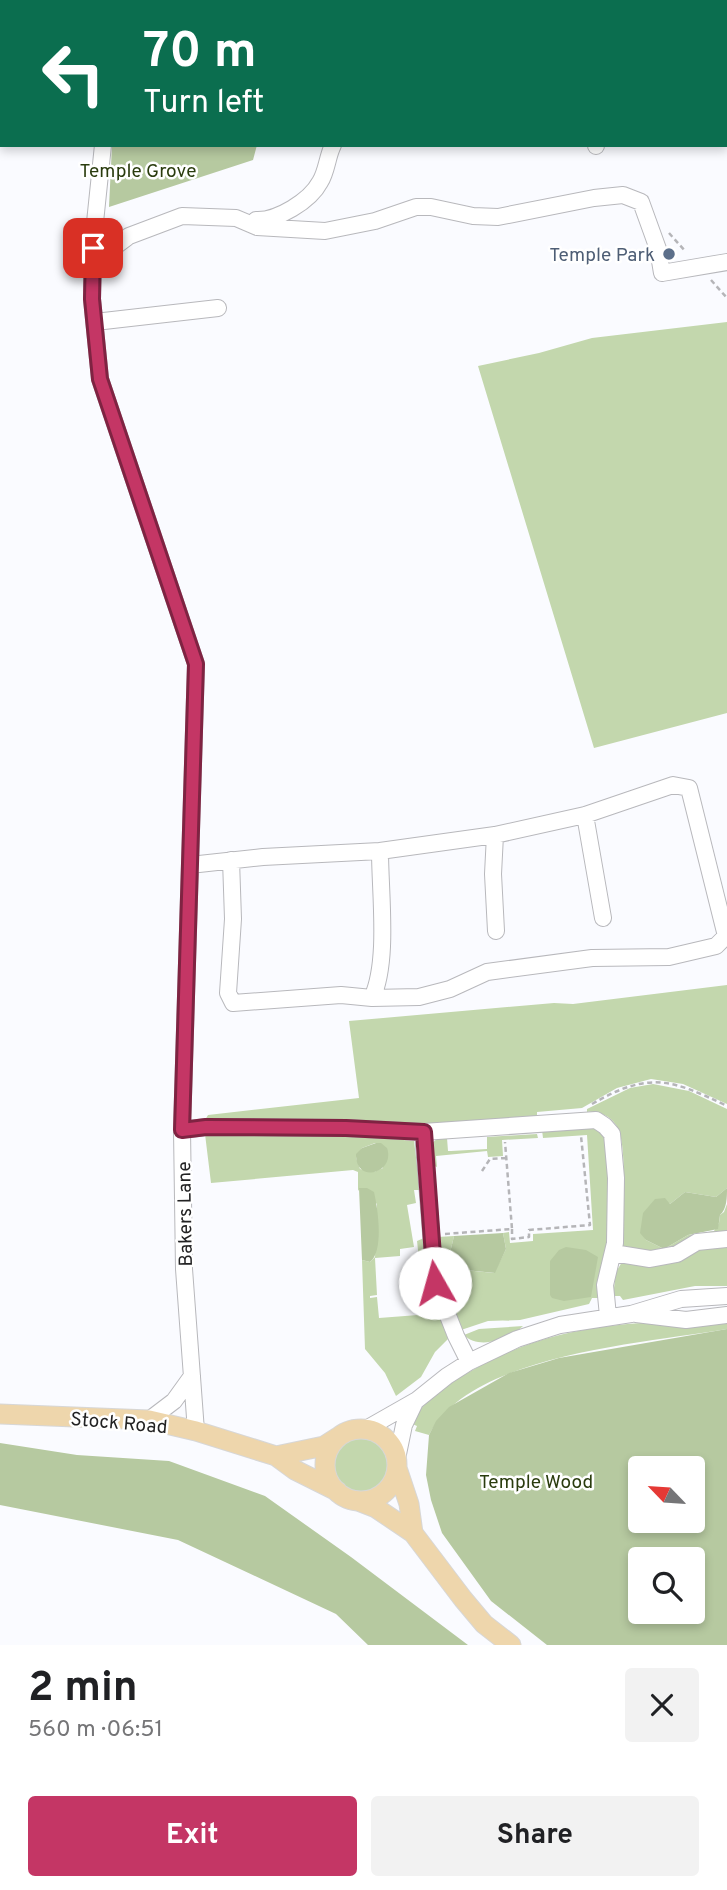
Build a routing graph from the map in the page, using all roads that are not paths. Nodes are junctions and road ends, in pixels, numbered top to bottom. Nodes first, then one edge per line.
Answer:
1 (103, 147) edge
2 (332, 147) edge
3 (236, 218) junction
4 (727, 262) edge
5 (93, 263) junction
6 (218, 308) dead end
7 (94, 322) junction
8 (585, 815) junction
9 (495, 835) junction
10 (380, 851) junction
11 (231, 860) junction
12 (190, 865) junction
13 (603, 918) dead end
14 (496, 931) dead end
15 (372, 999) junction
16 (182, 1130) junction
17 (424, 1132) junction
18 (727, 1239) edge
19 (613, 1253) junction
20 (727, 1296) edge
21 (631, 1314) junction
22 (727, 1315) edge
23 (608, 1316) junction
24 (469, 1362) junction
25 (192, 1376) junction
26 (417, 1400) junction
27 (0, 1414) edge
28 (149, 1420) junction
29 (366, 1429) junction
30 (196, 1431) junction
31 (339, 1436) junction
32 (276, 1456) junction
33 (397, 1464) junction
34 (337, 1492) junction
35 (358, 1501) junction
36 (413, 1533) junction
37 (510, 1645) edge

1 - 5 street, Bakers Lane
2 - 3 street
3 - 4 street
3 - 5 street
5 - 7 street, Bakers Lane
6 - 7 street
7 - 12 street, Bakers Lane
8 - 9 street
8 - 13 street
8 - 15 street
9 - 10 street
9 - 14 street
10 - 11 street
10 - 15 street
11 - 12 street
11 - 15 street
12 - 16 street, Bakers Lane
16 - 17 street
16 - 25 street, Bakers Lane
17 - 19 street
17 - 24 street
18 - 19 street
19 - 23 street
20 - 21 street
21 - 22 street
21 - 23 street
23 - 24 street
24 - 26 street
25 - 28 street
25 - 30 street, Bakers Lane
26 - 29 street
26 - 33 street
27 - 28 main road, Stock Road
28 - 30 main road, Stock Road
29 - 31 main road
29 - 33 main road
30 - 32 main road, Stock Road
31 - 32 main road, Stock Road
31 - 34 main road
32 - 34 main road, Stock Road
33 - 35 main road
33 - 36 main road
34 - 35 main road
35 - 36 main road
36 - 37 main road

